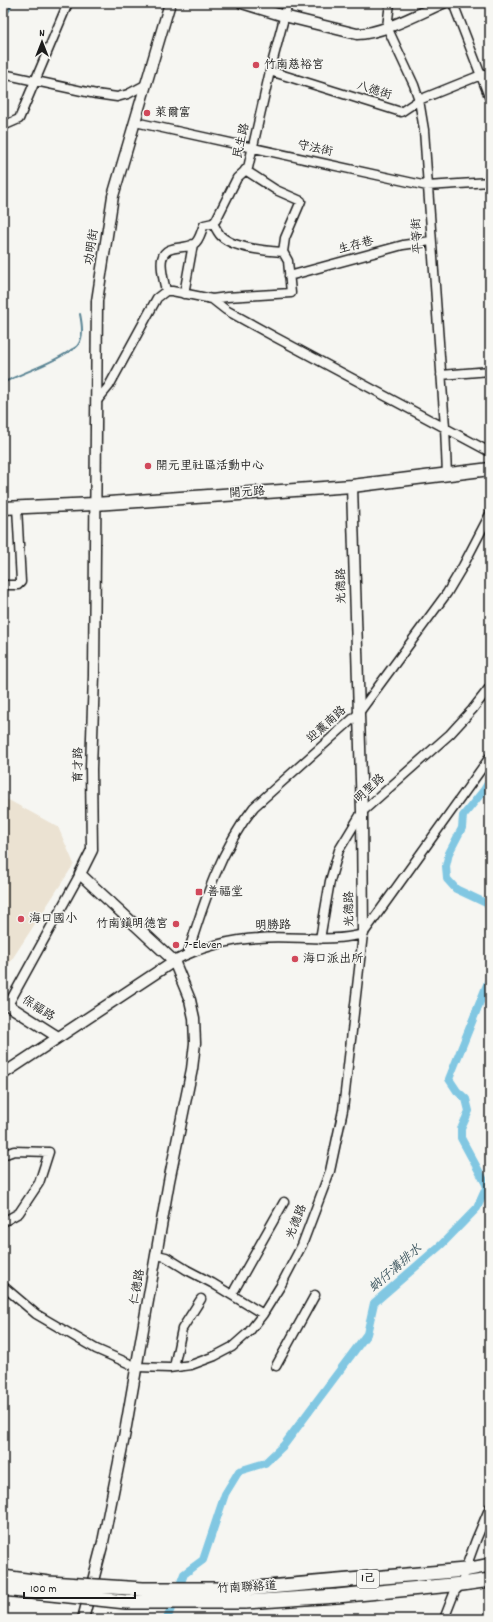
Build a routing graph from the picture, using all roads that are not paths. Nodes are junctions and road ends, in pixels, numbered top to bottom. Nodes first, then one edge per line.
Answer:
1 (68, 3) edge
2 (170, 3) edge
3 (242, 3) edge
4 (288, 3) edge
5 (390, 3) edge
6 (443, 3) edge
7 (453, 3) edge
8 (284, 16) junction
9 (387, 27) junction
10 (270, 71) junction
11 (3, 74) edge
12 (490, 74) edge
13 (481, 75) junction
14 (34, 82) junction
15 (146, 85) junction
16 (490, 99) edge
17 (419, 100) junction
18 (135, 122) junction
19 (3, 126) edge
20 (254, 148) junction
21 (246, 170) junction
22 (490, 182) edge
23 (427, 186) junction
24 (213, 223) junction
25 (431, 241) junction
26 (193, 244) junction
27 (284, 252) junction
28 (289, 276) junction
29 (166, 290) junction
30 (184, 294) junction
31 (212, 299) junction
32 (490, 371) edge
33 (441, 375) junction
34 (96, 402) junction
35 (445, 427) junction
36 (490, 452) edge
37 (490, 469) edge
38 (447, 475) junction
39 (352, 486) junction
40 (95, 504) junction
41 (17, 507) junction
42 (3, 508) edge
43 (490, 514) edge
44 (3, 585) edge
45 (490, 687) edge
46 (358, 714) junction
47 (490, 757) edge
48 (362, 812) junction
49 (80, 874) junction
50 (363, 934) junction
51 (320, 939) junction
52 (188, 953) junction
53 (174, 961) junction
54 (6, 1004) edge
55 (58, 1037) junction
56 (3, 1074) edge
57 (3, 1155) edge
58 (284, 1202) dead end
59 (3, 1222) edge
60 (156, 1255) junction
61 (3, 1286) edge
62 (234, 1289) dead end
63 (315, 1295) dead end
64 (201, 1299) dead end
65 (263, 1314) junction
66 (276, 1366) dead end
67 (137, 1367) junction
68 (174, 1367) junction
69 (490, 1507) edge
70 (490, 1565) edge
71 (465, 1570) junction
72 (3, 1577) edge
73 (490, 1580) edge
74 (462, 1584) junction
75 (3, 1589) edge
76 (83, 1619) edge
77 (444, 1619) edge

1 - 14 street
2 - 15 street, 功明街
3 - 8 street
4 - 8 street, 民生路
5 - 9 street
6 - 9 street
7 - 13 street
8 - 9 street
8 - 10 street, 民生路
9 - 17 street, 平等街
10 - 17 street, 八德街
10 - 20 street, 民生路
11 - 14 street
12 - 13 street, 八德街
13 - 16 street
13 - 17 street, 八德街
14 - 15 street
14 - 19 street
15 - 18 street, 功明街
17 - 23 street, 平等街
18 - 20 street, 守法街
18 - 34 street, 功明街
20 - 21 street, 民生路
20 - 23 street, 守法街
21 - 24 street, 民生路
21 - 27 street
22 - 23 street, 守法街
23 - 25 street, 平等街
24 - 26 street, 民生路
24 - 27 street
25 - 28 street, 生存巷
25 - 33 street, 平等街
26 - 29 street
26 - 30 street
27 - 28 street
28 - 31 street
29 - 30 street
29 - 34 street
30 - 31 street
31 - 35 street
32 - 33 street
33 - 35 street, 平等街
34 - 40 street, 功明街
35 - 36 street
35 - 38 street, 平等街
37 - 38 main road, 開元路
38 - 39 main road, 開元路
39 - 40 main road, 開元路
39 - 46 street, 光德路
40 - 41 main road, 開元路
40 - 49 street, 育才路
41 - 42 main road, 開元路
41 - 44 street
43 - 46 street, 迎薰南路
45 - 48 street, 明聖路
46 - 48 street, 光德路
46 - 52 street, 迎薰南路
47 - 50 street
48 - 50 street, 光德路
48 - 51 street, 明聖路
49 - 53 street
49 - 54 street, 育才路
50 - 51 street, 明勝路
50 - 65 street, 光德路
51 - 52 street, 明勝路
52 - 53 street, 明勝路
53 - 55 street, 明勝路
53 - 60 street, 仁德路
54 - 55 street, 保福路
55 - 56 street, 明勝路
57 - 59 street
58 - 62 street
60 - 65 street
60 - 67 street, 仁德路
61 - 67 street
63 - 66 street
64 - 68 street
65 - 68 street, 光德路
67 - 68 street, 光德路
67 - 76 street, 仁德路
69 - 71 street
70 - 71 main road, 竹南聯絡道 / 1己
71 - 72 main road, 竹南聯絡道 / 1己, bridge
71 - 74 street
73 - 74 main road, 竹南聯絡道 / 1己
74 - 75 main road, 竹南聯絡道 / 1己, bridge
74 - 77 street

